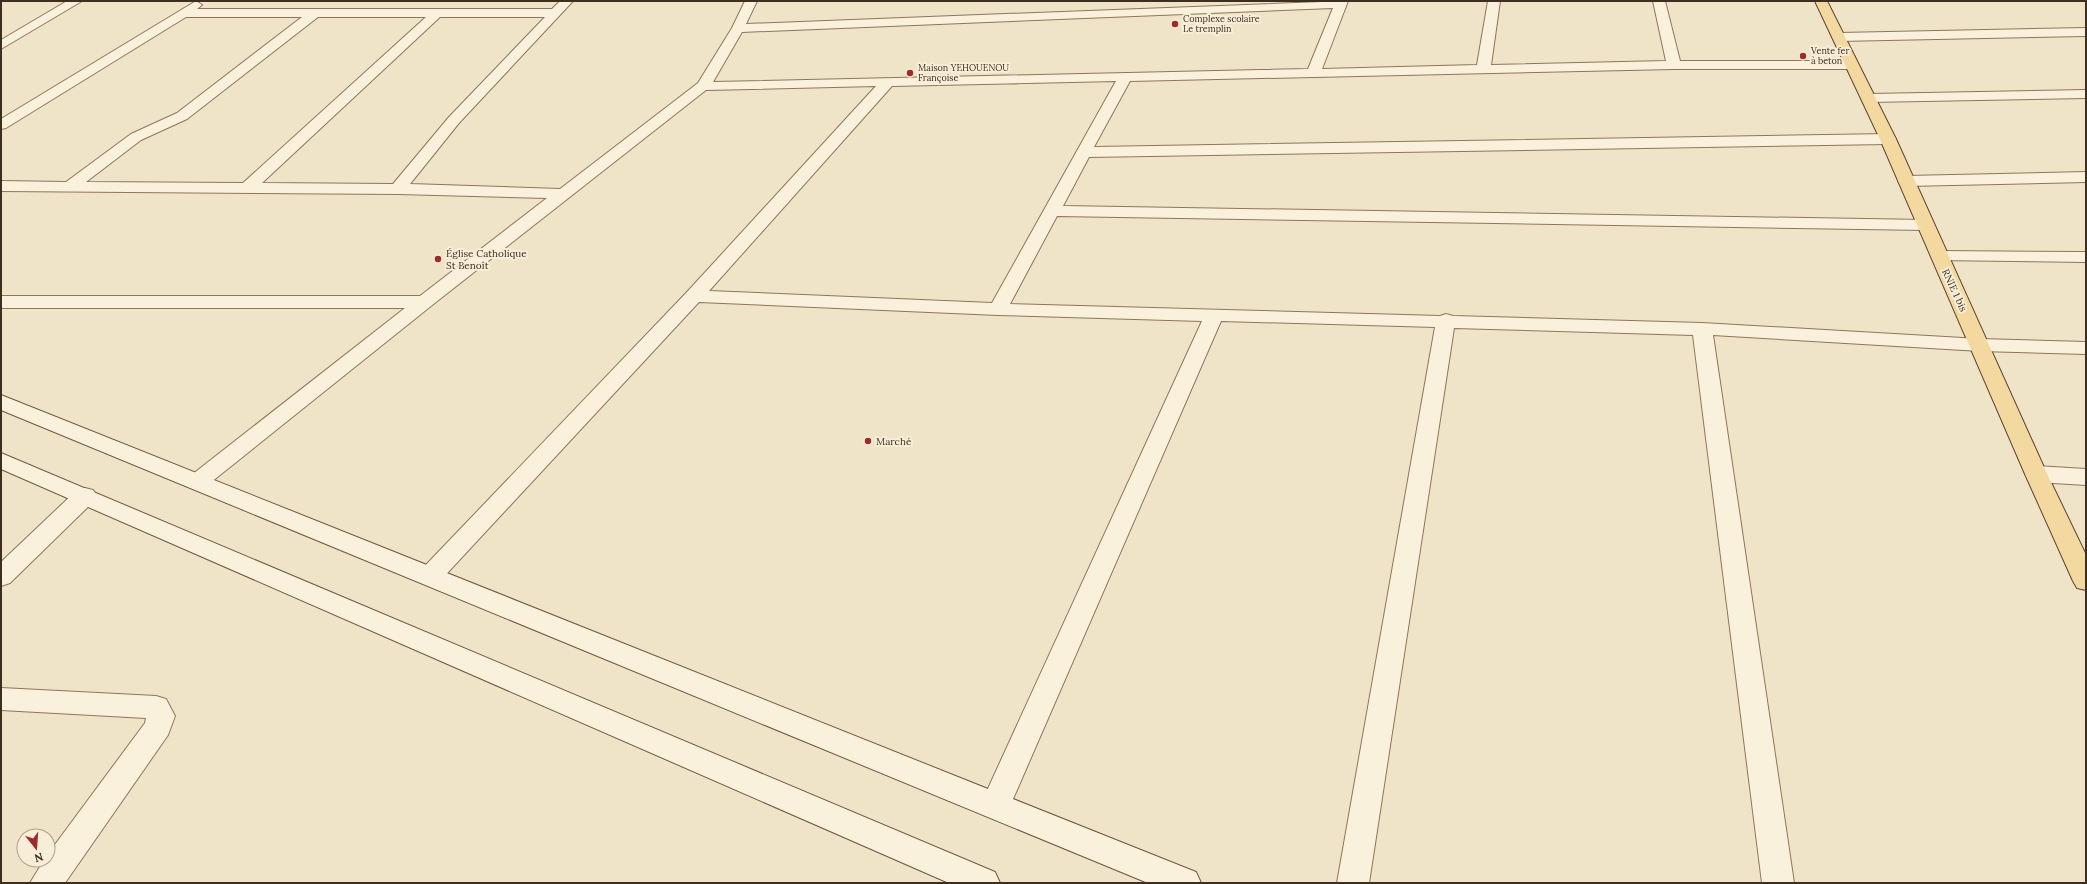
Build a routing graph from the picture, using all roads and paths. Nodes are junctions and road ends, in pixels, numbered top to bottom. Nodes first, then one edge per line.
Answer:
1 (76, 1) edge
2 (202, 1) edge
3 (567, 1) edge
4 (751, 1) edge
5 (1494, 1) edge
6 (1659, 1) edge
7 (1821, 1) edge
8 (1341, 3) edge
9 (1203, 5) edge
10 (316, 12) junction
11 (438, 12) junction
12 (183, 13) junction
13 (554, 13) junction
14 (738, 28) junction
15 (2086, 32) edge
16 (1838, 37) junction
17 (1, 44) edge
18 (1674, 65) junction
19 (1851, 65) junction
20 (1483, 70) junction
21 (1313, 73) junction
22 (1125, 77) junction
23 (888, 82) junction
24 (703, 86) junction
25 (2086, 94) edge
26 (1869, 98) junction
27 (1, 108) edge
28 (26, 109) junction
29 (1, 125) edge
30 (1888, 139) junction
31 (1084, 152) junction
32 (2086, 177) edge
33 (1906, 181) junction
34 (1, 186) edge
35 (70, 186) junction
36 (247, 188) junction
37 (398, 188) junction
38 (563, 194) junction
39 (1050, 212) junction
40 (1925, 225) junction
41 (1940, 256) junction
42 (2086, 257) edge
43 (694, 296) junction
44 (1, 302) edge
45 (424, 302) junction
46 (998, 309) junction
47 (1214, 316) junction
48 (1446, 320) junction
49 (1702, 329) junction
50 (1980, 345) junction
51 (2086, 348) edge
52 (1, 402) edge
53 (1, 460) edge
54 (2036, 474) junction
55 (2086, 476) edge
56 (197, 482) junction
57 (85, 496) junction
58 (430, 576) junction
59 (1, 577) edge
60 (2086, 581) edge
61 (1, 699) edge
62 (995, 806) junction
63 (46, 883) edge
64 (984, 883) edge
65 (1185, 883) edge
66 (1353, 883) edge
67 (1778, 883) edge

1 - 17 street
2 - 12 street
3 - 13 street
4 - 14 street
5 - 20 street
6 - 18 street
7 - 16 main road, RNIE 1 bis
8 - 9 street
8 - 21 street
9 - 14 street
10 - 11 street
10 - 12 street
10 - 35 street
11 - 13 street
11 - 36 street
12 - 28 street
13 - 37 street
14 - 24 street
15 - 16 street
16 - 19 main road, RNIE 1 bis
18 - 19 street
18 - 20 street
19 - 26 main road, RNIE 1 bis
20 - 21 street
21 - 22 street
22 - 23 street
22 - 31 street
23 - 24 street
23 - 43 street
24 - 38 street
25 - 26 street
26 - 30 main road, RNIE 1 bis
27 - 28 street
28 - 29 street
30 - 31 street
30 - 33 main road, RNIE 1 bis
31 - 39 street
32 - 33 street
33 - 40 main road, RNIE 1 bis
34 - 35 street
35 - 36 street
36 - 37 street
37 - 38 street
38 - 45 street
39 - 40 street
39 - 46 street
40 - 41 main road, RNIE 1 bis
41 - 42 street
41 - 50 main road, RNIE 1 bis
43 - 46 street
43 - 58 street
44 - 45 street
45 - 56 street
46 - 47 street
47 - 48 street
47 - 62 street
48 - 49 street
48 - 66 street
49 - 50 street
49 - 67 street
50 - 51 street
50 - 54 main road, RNIE 1 bis
52 - 56 street
53 - 57 street
54 - 55 street
54 - 60 main road, RNIE 1 bis
56 - 58 street
57 - 59 street
57 - 64 street
58 - 62 street
61 - 63 street
62 - 65 street

